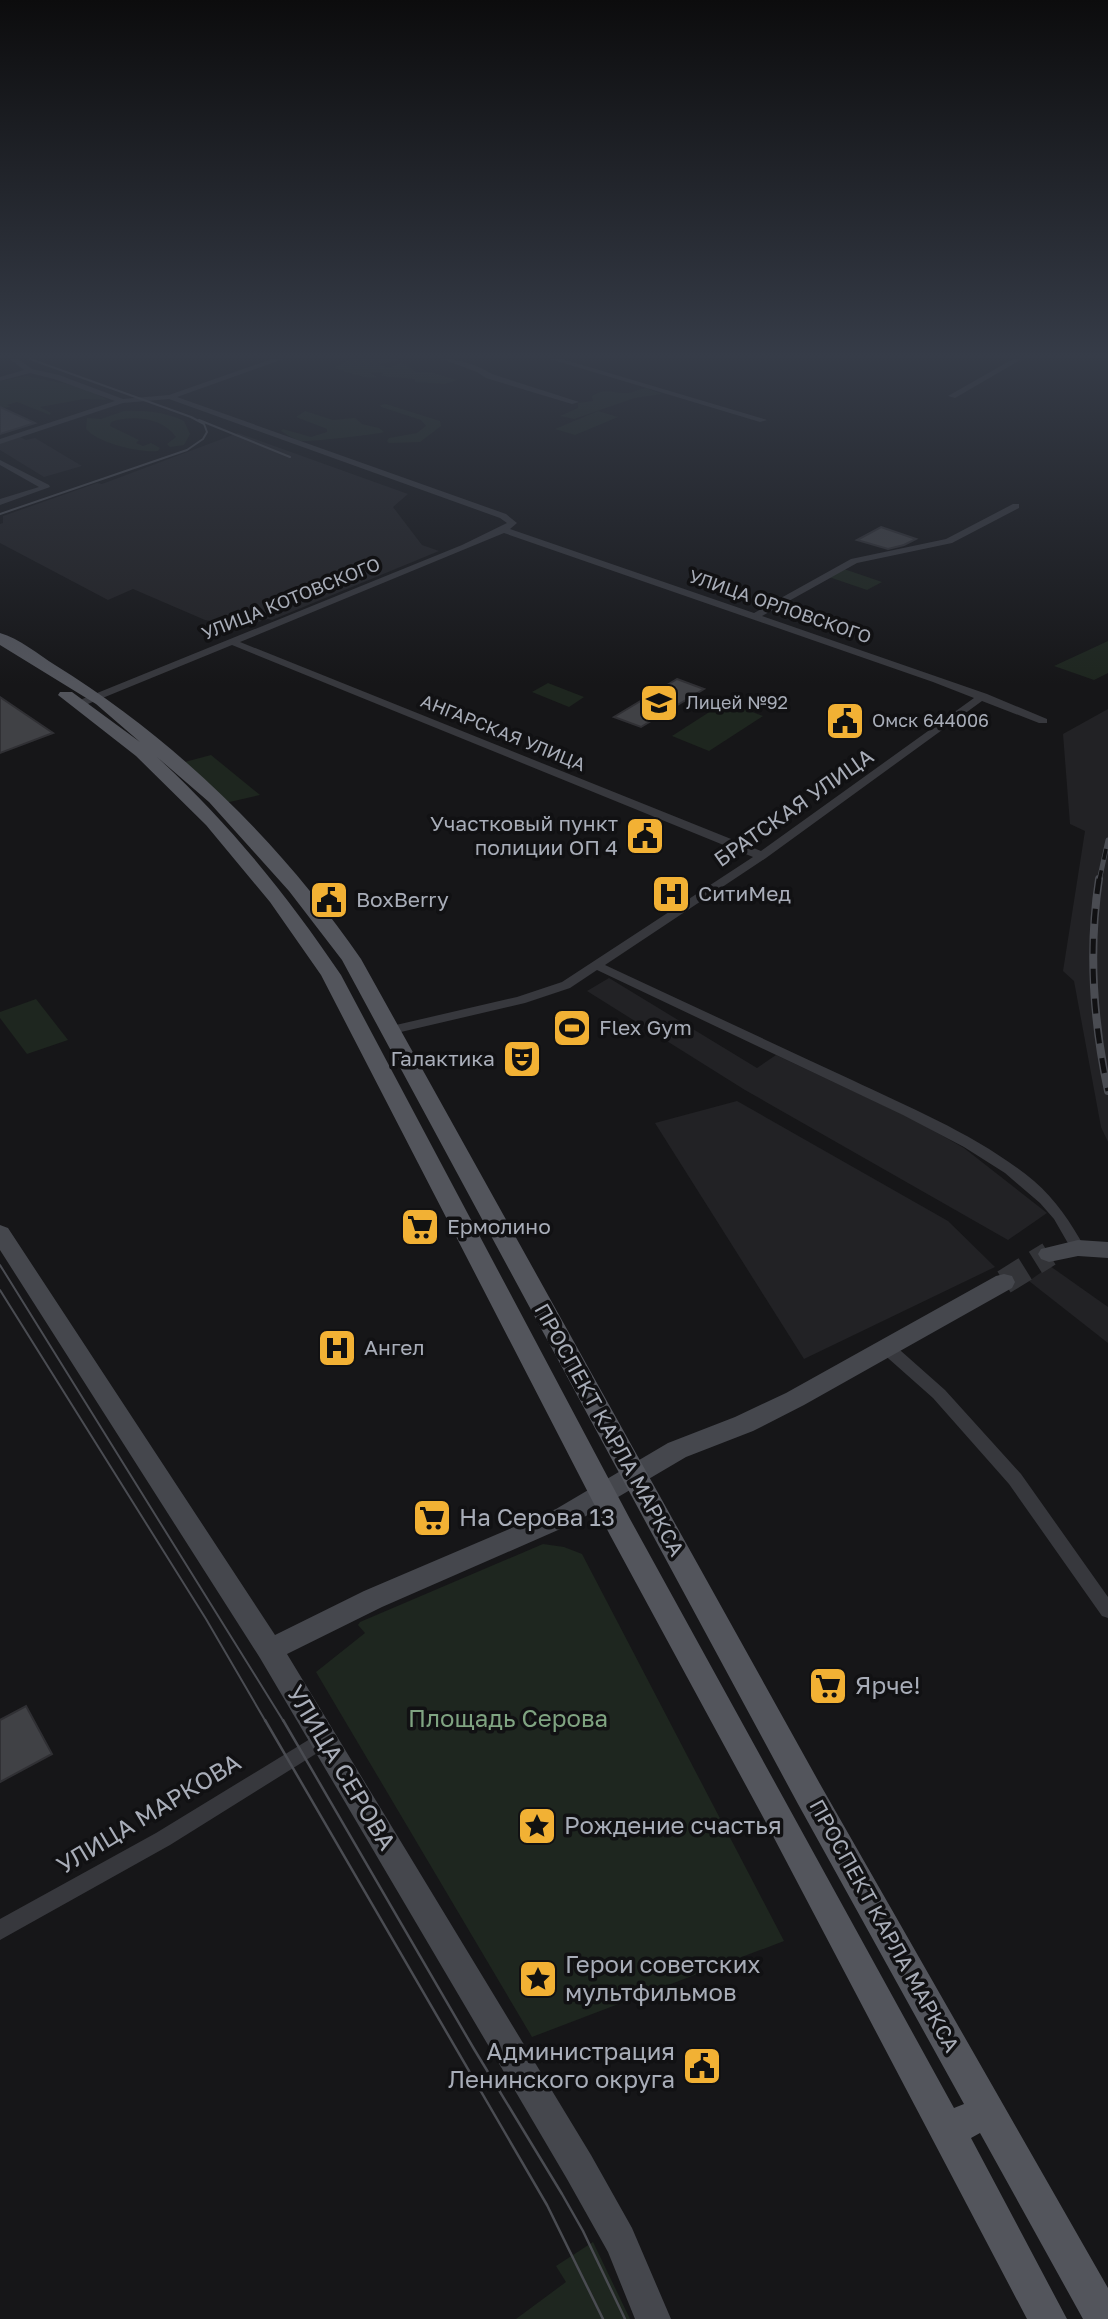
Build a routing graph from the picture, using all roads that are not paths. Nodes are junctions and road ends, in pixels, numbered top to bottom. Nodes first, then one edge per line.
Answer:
1 (10, 467) edge
2 (366, 467) edge
3 (0, 502) edge
4 (1016, 506) dead end
5 (504, 530) junction
6 (756, 615) junction
7 (0, 638) edge
8 (232, 642) junction
9 (0, 653) edge
10 (984, 696) junction
11 (88, 700) junction
12 (1043, 721) dead end
13 (762, 856) junction
14 (596, 965) junction
15 (388, 1031) junction
16 (0, 1233) edge
17 (1078, 1248) junction
18 (1108, 1250) edge
19 (1049, 1254) tunnel mouth
20 (1004, 1282) tunnel mouth
21 (886, 1347) junction
22 (634, 1475) junction
23 (603, 1493) junction
24 (1108, 1611) edge
25 (270, 1650) junction
26 (323, 1739) junction
27 (0, 1930) edge
28 (988, 2111) junction
29 (947, 2130) junction
30 (653, 2319) edge
31 (1048, 2319) edge
32 (1104, 2319) edge

1 - 3 street
2 - 5 street, УЛИЦА КОТОВСКОГО
4 - 6 street
5 - 6 street, УЛИЦА ОРЛОВСКОГО
5 - 8 street, УЛИЦА КОТОВСКОГО
6 - 10 street, УЛИЦА ОРЛОВСКОГО
7 - 11 main road, ПРОСПЕКТ КАРЛА МАРКСА
8 - 11 street, УЛИЦА КОТОВСКОГО
8 - 13 street, АНГАРСКАЯ УЛИЦА
9 - 11 main road, ПРОСПЕКТ КАРЛА МАРКСА
10 - 12 street, УЛИЦА ОРЛОВСКОГО
10 - 13 street, БРАТСКАЯ УЛИЦА
11 - 15 main road, ПРОСПЕКТ КАРЛА МАРКСА
11 - 23 main road, ПРОСПЕКТ КАРЛА МАРКСА
13 - 14 street, БРАТСКАЯ УЛИЦА
14 - 15 street, БРАТСКАЯ УЛИЦА
14 - 17 street
15 - 22 main road, ПРОСПЕКТ КАРЛА МАРКСА
16 - 25 street, УЛИЦА СЕРОВА
17 - 18 street
17 - 19 street
20 - 21 street
21 - 22 street
21 - 24 street
22 - 23 street
22 - 28 main road, ПРОСПЕКТ КАРЛА МАРКСА
23 - 25 street
23 - 29 main road, ПРОСПЕКТ КАРЛА МАРКСА
25 - 26 street, УЛИЦА СЕРОВА
26 - 27 street, УЛИЦА МАРКОВА
26 - 30 street, УЛИЦА СЕРОВА
28 - 29 main road
28 - 32 main road, ПРОСПЕКТ КАРЛА МАРКСА
29 - 31 main road, ПРОСПЕКТ КАРЛА МАРКСА

